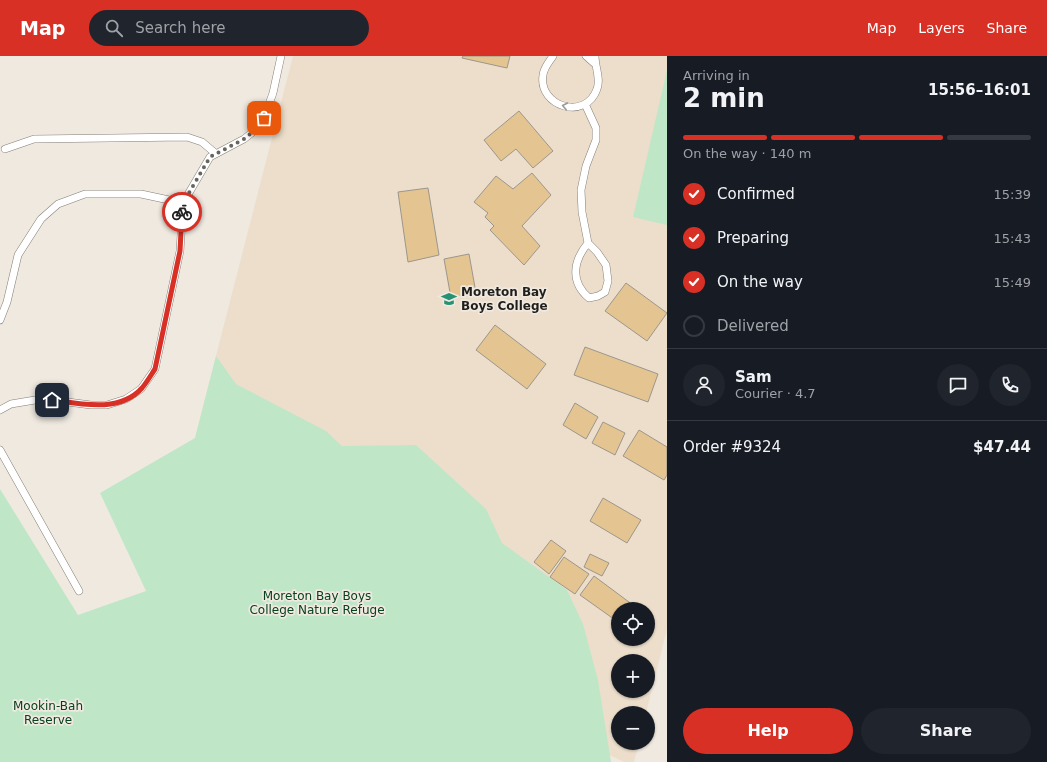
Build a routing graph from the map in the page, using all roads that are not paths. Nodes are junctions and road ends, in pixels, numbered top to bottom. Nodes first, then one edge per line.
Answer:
1 (281, 56) edge
2 (554, 56) edge
3 (586, 56) edge
4 (595, 56) edge
5 (595, 64) junction
6 (585, 104) junction
7 (5, 149) dead end
8 (214, 153) junction
9 (183, 203) junction
10 (588, 243) junction
11 (0, 320) edge
12 (0, 410) edge
13 (0, 450) edge
14 (79, 591) dead end

1 - 8 lane
6 -> 2 lane
3 - 5 lane
4 - 5 lane
5 - 6 lane
6 - 10 lane
7 - 8 lane
8 - 9 lane
9 - 11 lane
9 - 12 lane
10 - 10 lane
13 - 14 lane

